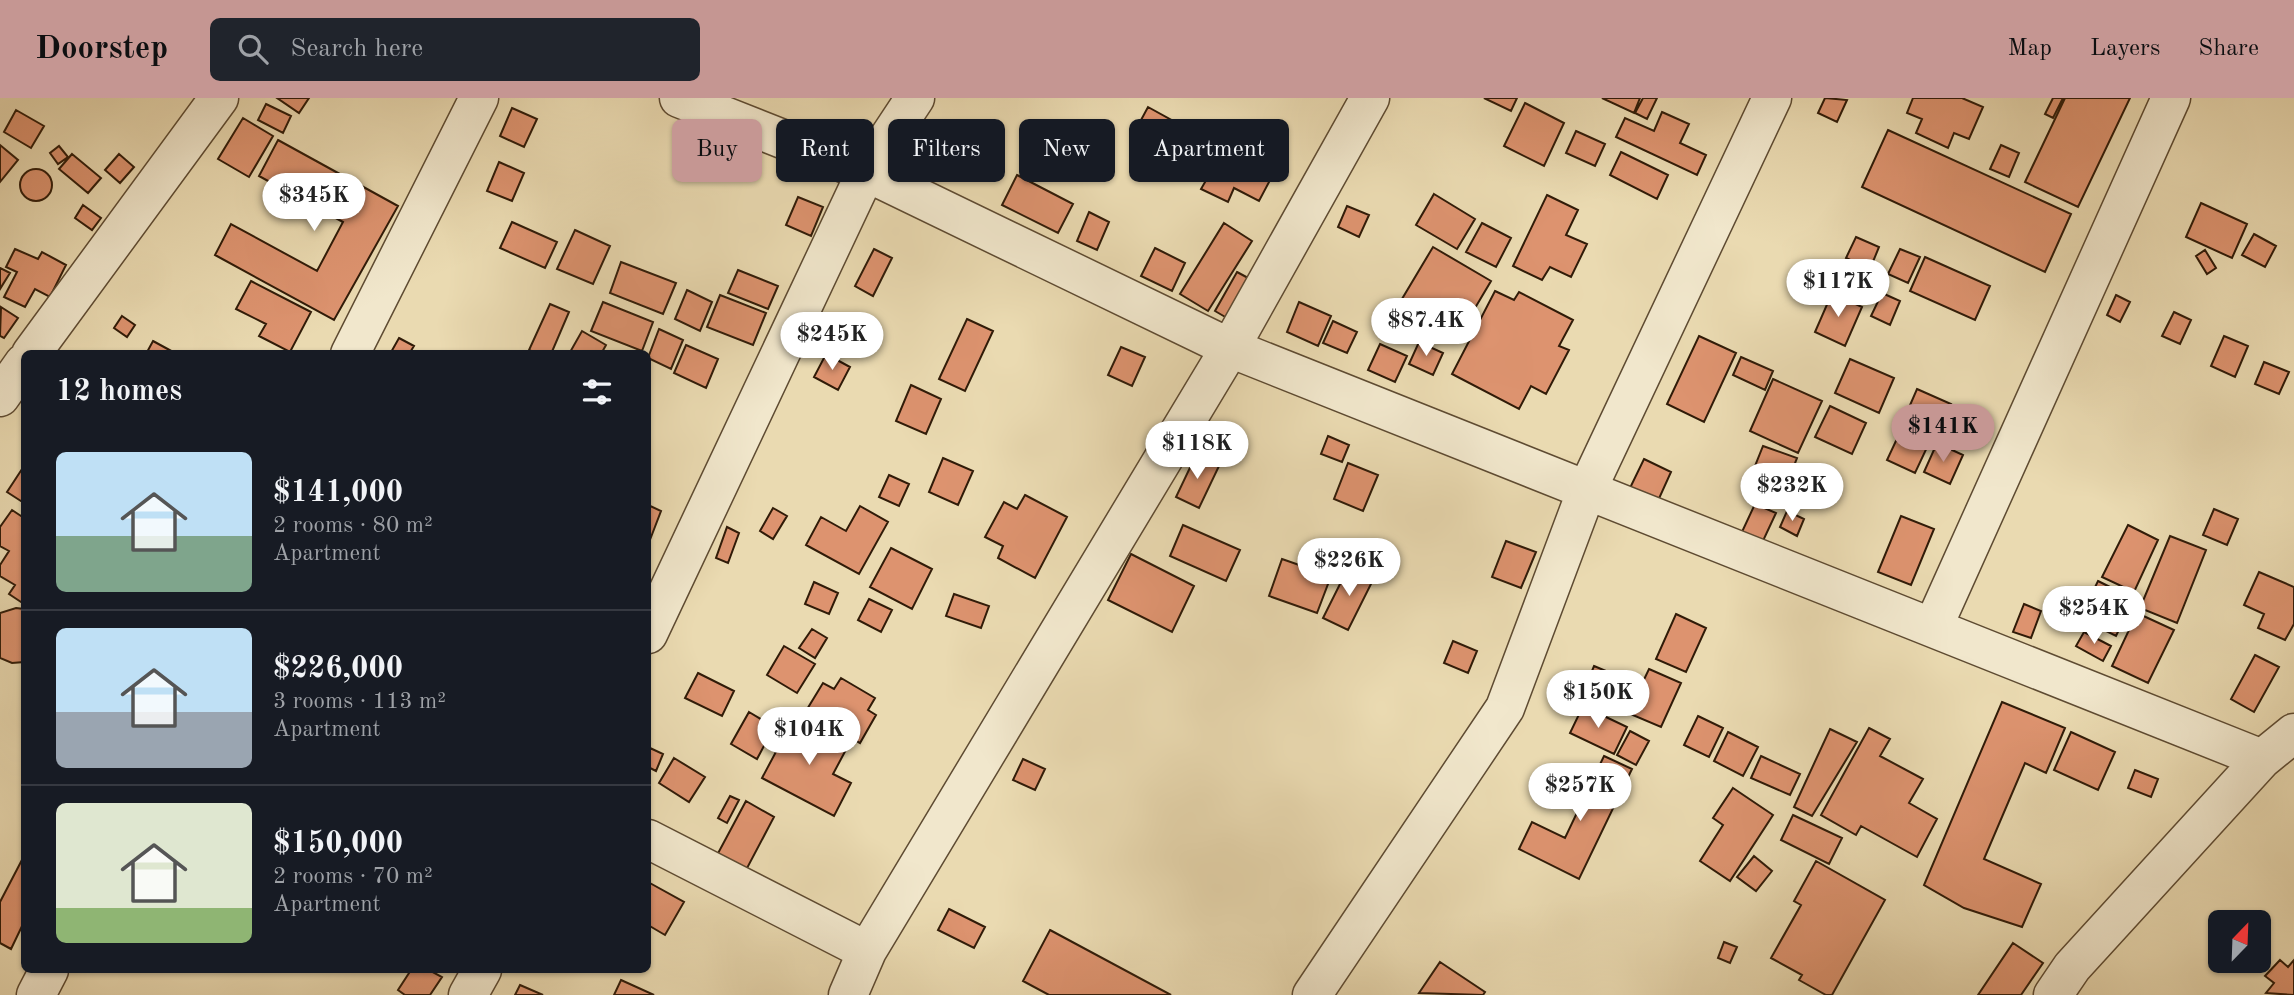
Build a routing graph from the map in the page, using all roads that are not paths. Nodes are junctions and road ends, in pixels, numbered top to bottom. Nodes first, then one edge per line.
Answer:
1 (219, 98) edge
2 (479, 98) edge
3 (679, 98) edge
4 (915, 98) edge
5 (1370, 98) edge
6 (1772, 98) edge
7 (2171, 98) edge
8 (776, 136) edge
9 (874, 160) edge
10 (874, 176) edge
11 (861, 182) edge
12 (1230, 348) junction
13 (35, 350) edge
14 (352, 350) edge
15 (21, 367) edge
16 (0, 397) edge
17 (1586, 492) junction
18 (1933, 627) junction
19 (651, 628) edge
20 (2294, 733) edge
21 (2262, 759) junction
22 (651, 841) edge
23 (867, 951) junction
24 (47, 973) edge
25 (480, 973) edge
26 (36, 995) edge
27 (468, 995) edge
28 (848, 995) edge
29 (1312, 995) edge
30 (2053, 995) edge

1 - 13 street
2 - 14 street
3 - 8 street
4 - 9 street
5 - 12 street
6 - 17 street
7 - 18 street
10 - 12 street
11 - 19 street
12 - 17 street
12 - 23 street
15 - 16 street
17 - 18 street
17 - 29 street
18 - 21 street
20 - 21 street
21 - 30 street
22 - 23 street
23 - 28 street
24 - 26 street
25 - 27 street

